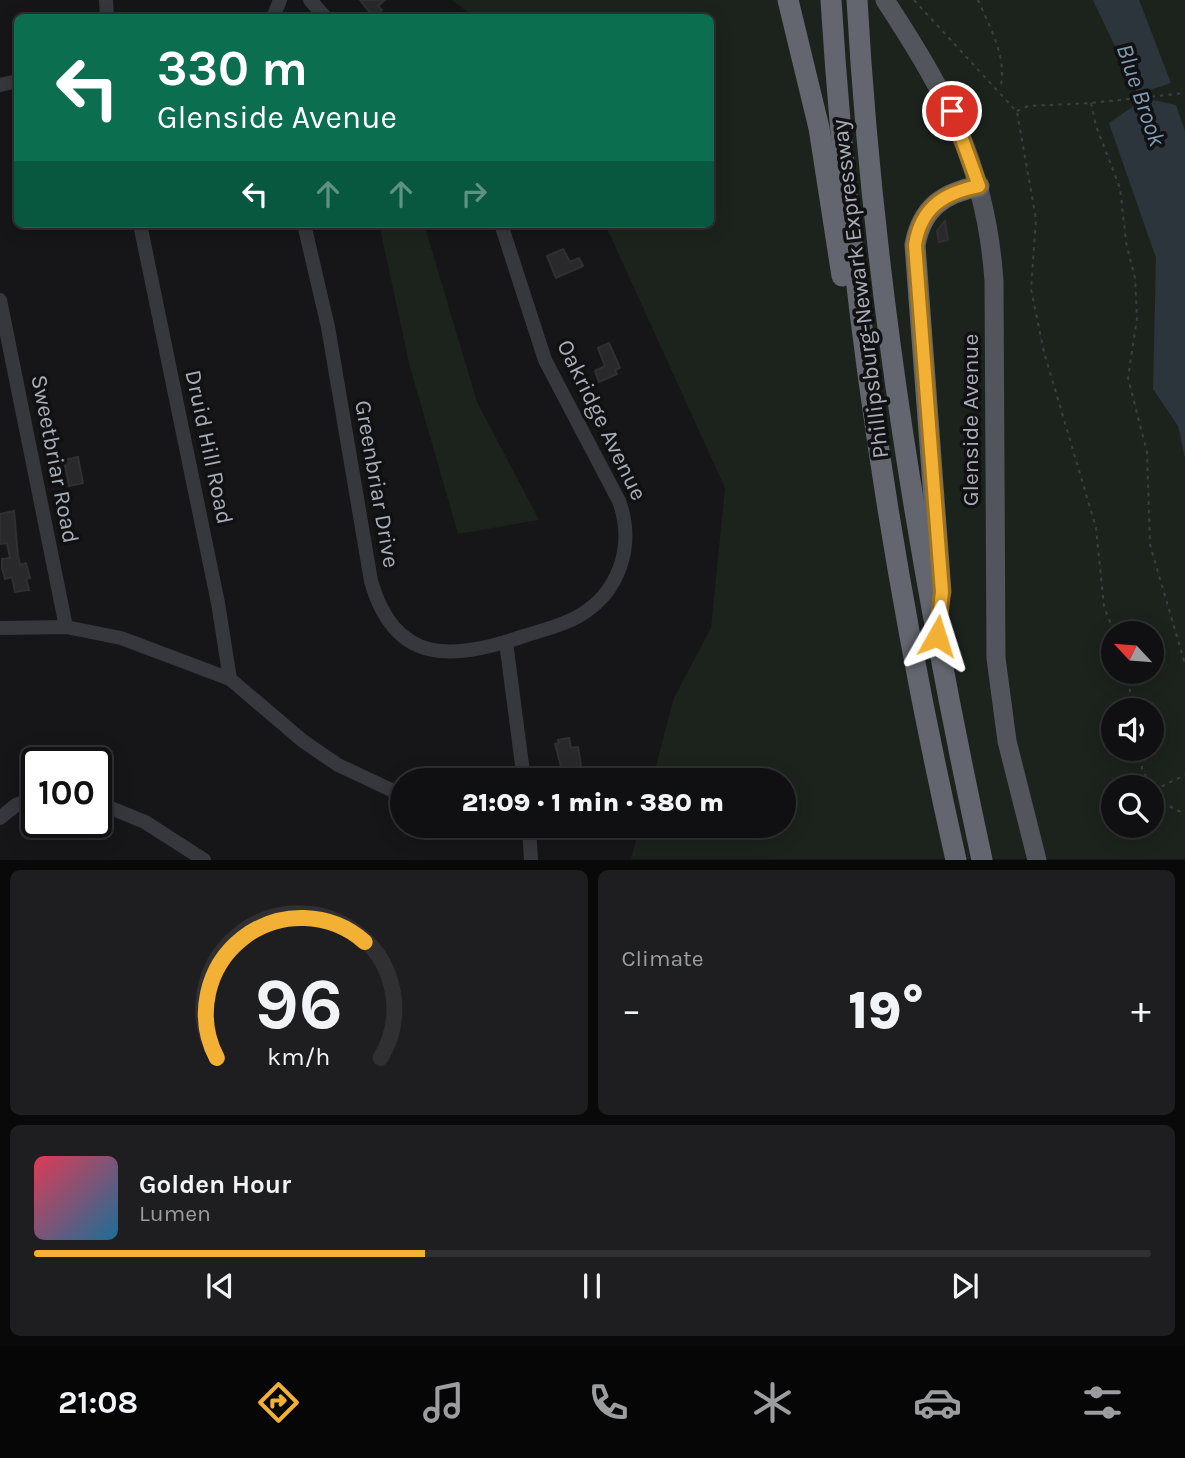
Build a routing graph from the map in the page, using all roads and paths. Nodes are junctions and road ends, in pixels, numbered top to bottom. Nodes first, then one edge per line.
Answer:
1 (310, 0) edge
2 (788, 0) edge
3 (831, 0) edge
4 (857, 0) edge
5 (886, 0) edge
6 (914, 0) edge
7 (978, 0) edge
8 (322, 14) edge
9 (999, 90) junction
10 (1185, 93) edge
11 (1091, 103) junction
12 (1017, 112) junction
13 (979, 186) junction
14 (141, 228) edge
15 (305, 228) edge
16 (502, 228) edge
17 (0, 300) edge
18 (869, 381) junction
19 (1110, 621) edge
20 (66, 627) junction
21 (0, 628) edge
22 (937, 636) junction
23 (506, 642) junction
24 (1185, 664) edge
25 (230, 679) junction
26 (522, 768) edge
27 (1185, 775) edge
28 (1164, 784) edge
29 (390, 789) edge
30 (21, 803) edge
31 (1164, 804) edge
32 (112, 809) edge
33 (1185, 814) edge
34 (0, 818) edge
35 (530, 838) edge
36 (204, 859) edge
37 (531, 859) edge
38 (956, 859) edge
39 (982, 859) edge
40 (1037, 859) edge

1 - 8 street
2 - 18 highway
3 - 18 highway, Phillipsburg-Newark Expressway
4 - 22 highway, Phillipsburg-Newark Expressway
5 - 13 main road, Glenside Avenue
6 - 9 path
7 - 9 path
9 - 12 path
10 - 11 path
11 - 12 path
11 - 24 path
12 - 19 path
13 - 22 highway
13 - 40 main road, Glenside Avenue
14 - 25 street, Druid Hill Road
15 - 23 street, Greenbriar Drive
16 - 23 street, Oakridge Avenue
17 - 20 street, Sweetbriar Road
18 - 38 highway, Phillipsburg-Newark Expressway
20 - 21 street
20 - 25 street
22 - 39 highway, Phillipsburg-Newark Expressway
23 - 26 street
25 - 29 street
27 - 28 path
30 - 34 street
31 - 33 path
32 - 36 street
35 - 37 street

